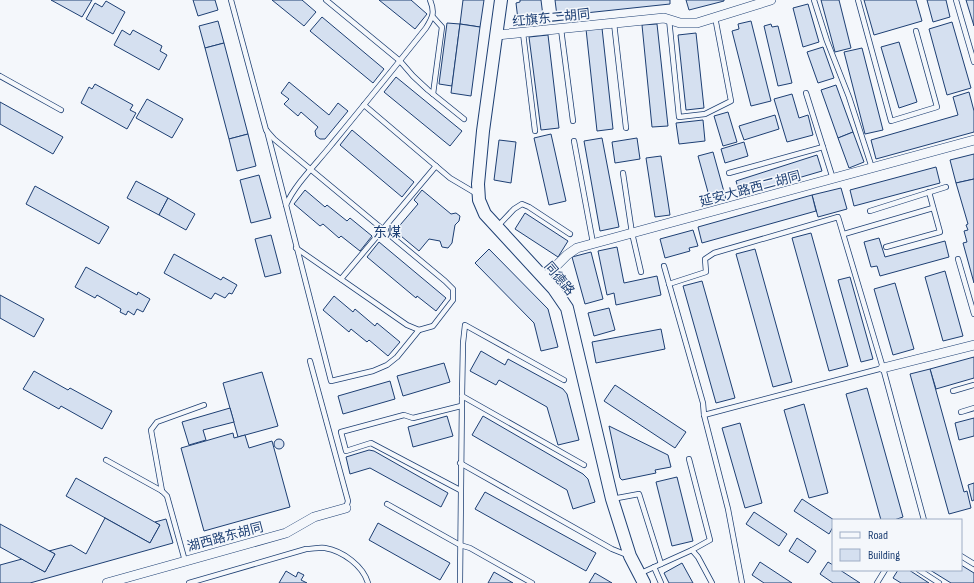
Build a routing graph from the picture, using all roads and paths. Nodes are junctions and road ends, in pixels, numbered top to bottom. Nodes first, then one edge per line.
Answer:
1 (231, 0) edge
2 (326, 0) edge
3 (501, 0) edge
4 (771, 0) edge
5 (814, 0) edge
6 (858, 0) edge
7 (956, 0) edge
8 (430, 1) edge
9 (433, 17) junction
10 (714, 17) junction
11 (669, 19) junction
12 (614, 23) junction
13 (561, 29) junction
14 (916, 31) dead end
15 (523, 33) junction
16 (497, 35) junction
17 (400, 61) junction
18 (974, 62) edge
19 (0, 76) edge
20 (806, 93) dead end
21 (433, 94) junction
22 (364, 105) junction
23 (61, 110) dead end
24 (464, 119) dead end
25 (573, 121) dead end
26 (626, 128) dead end
27 (266, 130) junction
28 (535, 131) dead end
29 (974, 140) edge
30 (574, 141) dead end
31 (823, 147) junction
32 (436, 166) junction
33 (872, 168) junction
34 (312, 169) junction
35 (623, 173) dead end
36 (728, 173) dead end
37 (833, 179) junction
38 (946, 187) dead end
39 (930, 192) junction
40 (478, 195) junction
41 (286, 205) junction
42 (933, 208) junction
43 (870, 211) dead end
44 (498, 227) junction
45 (383, 229) junction
46 (632, 233) junction
47 (570, 234) dead end
48 (844, 234) junction
49 (593, 243) junction
50 (886, 247) dead end
51 (296, 248) junction
52 (958, 259) dead end
53 (664, 266) dead end
54 (641, 272) dead end
55 (341, 278) junction
56 (544, 278) junction
57 (669, 284) junction
58 (974, 314) edge
59 (419, 330) junction
60 (974, 345) edge
61 (310, 361) dead end
62 (883, 368) junction
63 (564, 380) dead end
64 (974, 384) edge
65 (953, 391) dead end
66 (462, 396) junction
67 (204, 406) dead end
68 (462, 406) junction
69 (974, 408) edge
70 (961, 412) dead end
71 (704, 415) junction
72 (689, 458) dead end
73 (106, 460) dead end
74 (460, 463) junction
75 (584, 465) dead end
76 (460, 490) junction
77 (162, 491) junction
78 (612, 499) junction
79 (387, 504) dead end
80 (346, 508) joint
81 (923, 514) junction
82 (920, 519) edge
83 (924, 519) edge
84 (460, 544) junction
85 (692, 550) junction
86 (630, 556) junction
87 (962, 557) edge
88 (185, 561) junction
89 (661, 564) junction
90 (974, 564) edge
91 (654, 567) junction
92 (884, 571) edge
93 (921, 571) edge
94 (641, 578) edge
95 (107, 583) edge
96 (189, 583) edge
97 (368, 583) edge
98 (460, 583) edge
99 (532, 583) edge
100 (662, 583) edge
101 (712, 583) edge
102 (742, 583) edge
103 (877, 583) edge
104 (939, 583) edge

1 - 27 lane
2 - 17 lane
3 - 16 street, 同德路
4 - 10 street, 红旗东二胡同
5 - 33 lane
6 - 14 lane
7 - 18 lane
8 - 9 lane
9 - 17 lane
9 - 21 lane
10 - 11 street, 红旗东二胡同
10 - 11 lane
11 - 12 street, 红旗东二胡同
12 - 13 street, 红旗东二胡同
12 - 26 lane
13 - 15 street, 红旗东二胡同
13 - 25 lane
15 - 16 street, 红旗东二胡同
15 - 28 lane
16 - 40 street, 同德路
17 - 21 lane
17 - 22 lane
19 - 23 lane
20 - 31 lane
21 - 24 lane
22 - 32 lane
22 - 34 lane
27 - 34 lane
27 - 41 lane
29 - 33 street, 延安大路西二胡同
30 - 49 lane
31 - 36 lane
31 - 37 lane
32 - 40 lane
32 - 45 lane
33 - 37 street, 延安大路西二胡同
34 - 41 lane
34 - 45 lane
35 - 46 lane
37 - 46 street, 延安大路西二胡同
38 - 39 lane
39 - 42 lane
39 - 43 lane
40 - 44 street, 同德路
41 - 51 lane
42 - 48 lane
42 - 50 lane
44 - 47 lane
44 - 56 street, 同德路
45 - 55 lane
45 - 59 lane
46 - 49 street, 延安大路西二胡同
46 - 54 lane
48 - 57 lane
48 - 62 lane
49 - 56 street, 延安大路西二胡同
51 - 55 lane
51 - 59 lane
52 - 58 lane
53 - 57 lane
55 - 59 lane
56 - 78 street, 同德路
57 - 71 lane
60 - 62 street
61 - 80 lane
62 - 71 lane
62 - 81 lane
63 - 66 lane
64 - 65 lane
66 - 68 lane
66 - 75 lane
67 - 77 lane
68 - 74 lane
68 - 76 lane
69 - 70 lane
71 - 102 lane
72 - 85 lane
73 - 77 lane
74 - 76 lane
74 - 86 lane
76 - 84 lane
77 - 88 lane
78 - 86 street, 同德路
78 - 89 lane
79 - 84 lane
80 - 88 street, 湖西路东胡同
81 - 82 lane
81 - 83 lane
84 - 98 lane
84 - 99 lane
85 - 89 lane
85 - 101 lane
86 - 94 street, 同德路
87 - 90 lane
88 - 95 street, 湖西路东胡同
89 - 91 lane
91 - 94 lane
91 - 100 lane
92 - 103 lane
93 - 104 lane
96 - 97 lane

